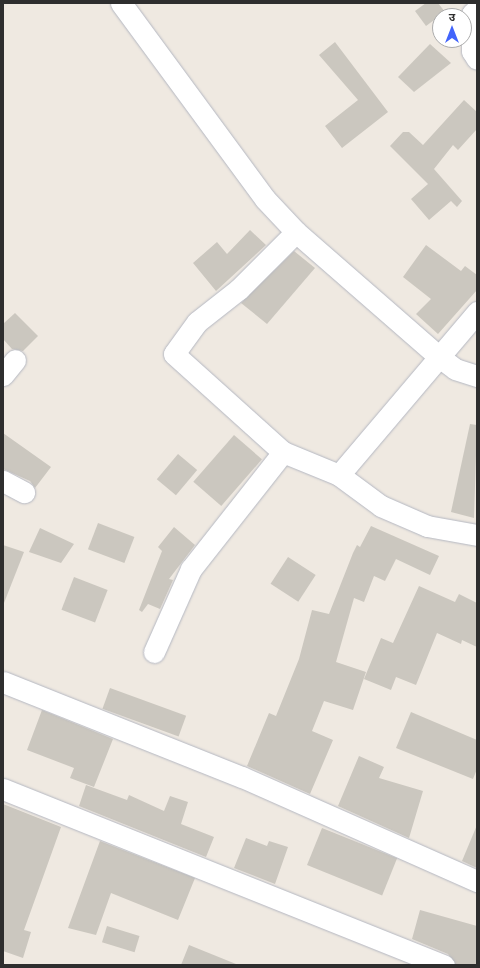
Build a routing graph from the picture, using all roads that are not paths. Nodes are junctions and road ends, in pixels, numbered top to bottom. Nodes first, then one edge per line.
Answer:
1 (121, 3) edge
2 (472, 48) edge
3 (477, 58) edge
4 (296, 232) junction
5 (477, 312) edge
6 (438, 356) junction
7 (477, 376) edge
8 (283, 452) junction
9 (339, 475) junction
10 (3, 481) edge
11 (24, 492) dead end
12 (477, 535) edge
13 (154, 652) dead end
14 (3, 682) edge
15 (3, 789) edge
16 (477, 881) edge
17 (444, 965) edge

1 - 4 street
2 - 3 street
4 - 6 street
4 - 8 street
5 - 6 street
6 - 7 street
6 - 9 street
8 - 9 street
8 - 13 street
9 - 12 street
10 - 11 street
14 - 16 street
15 - 17 street

